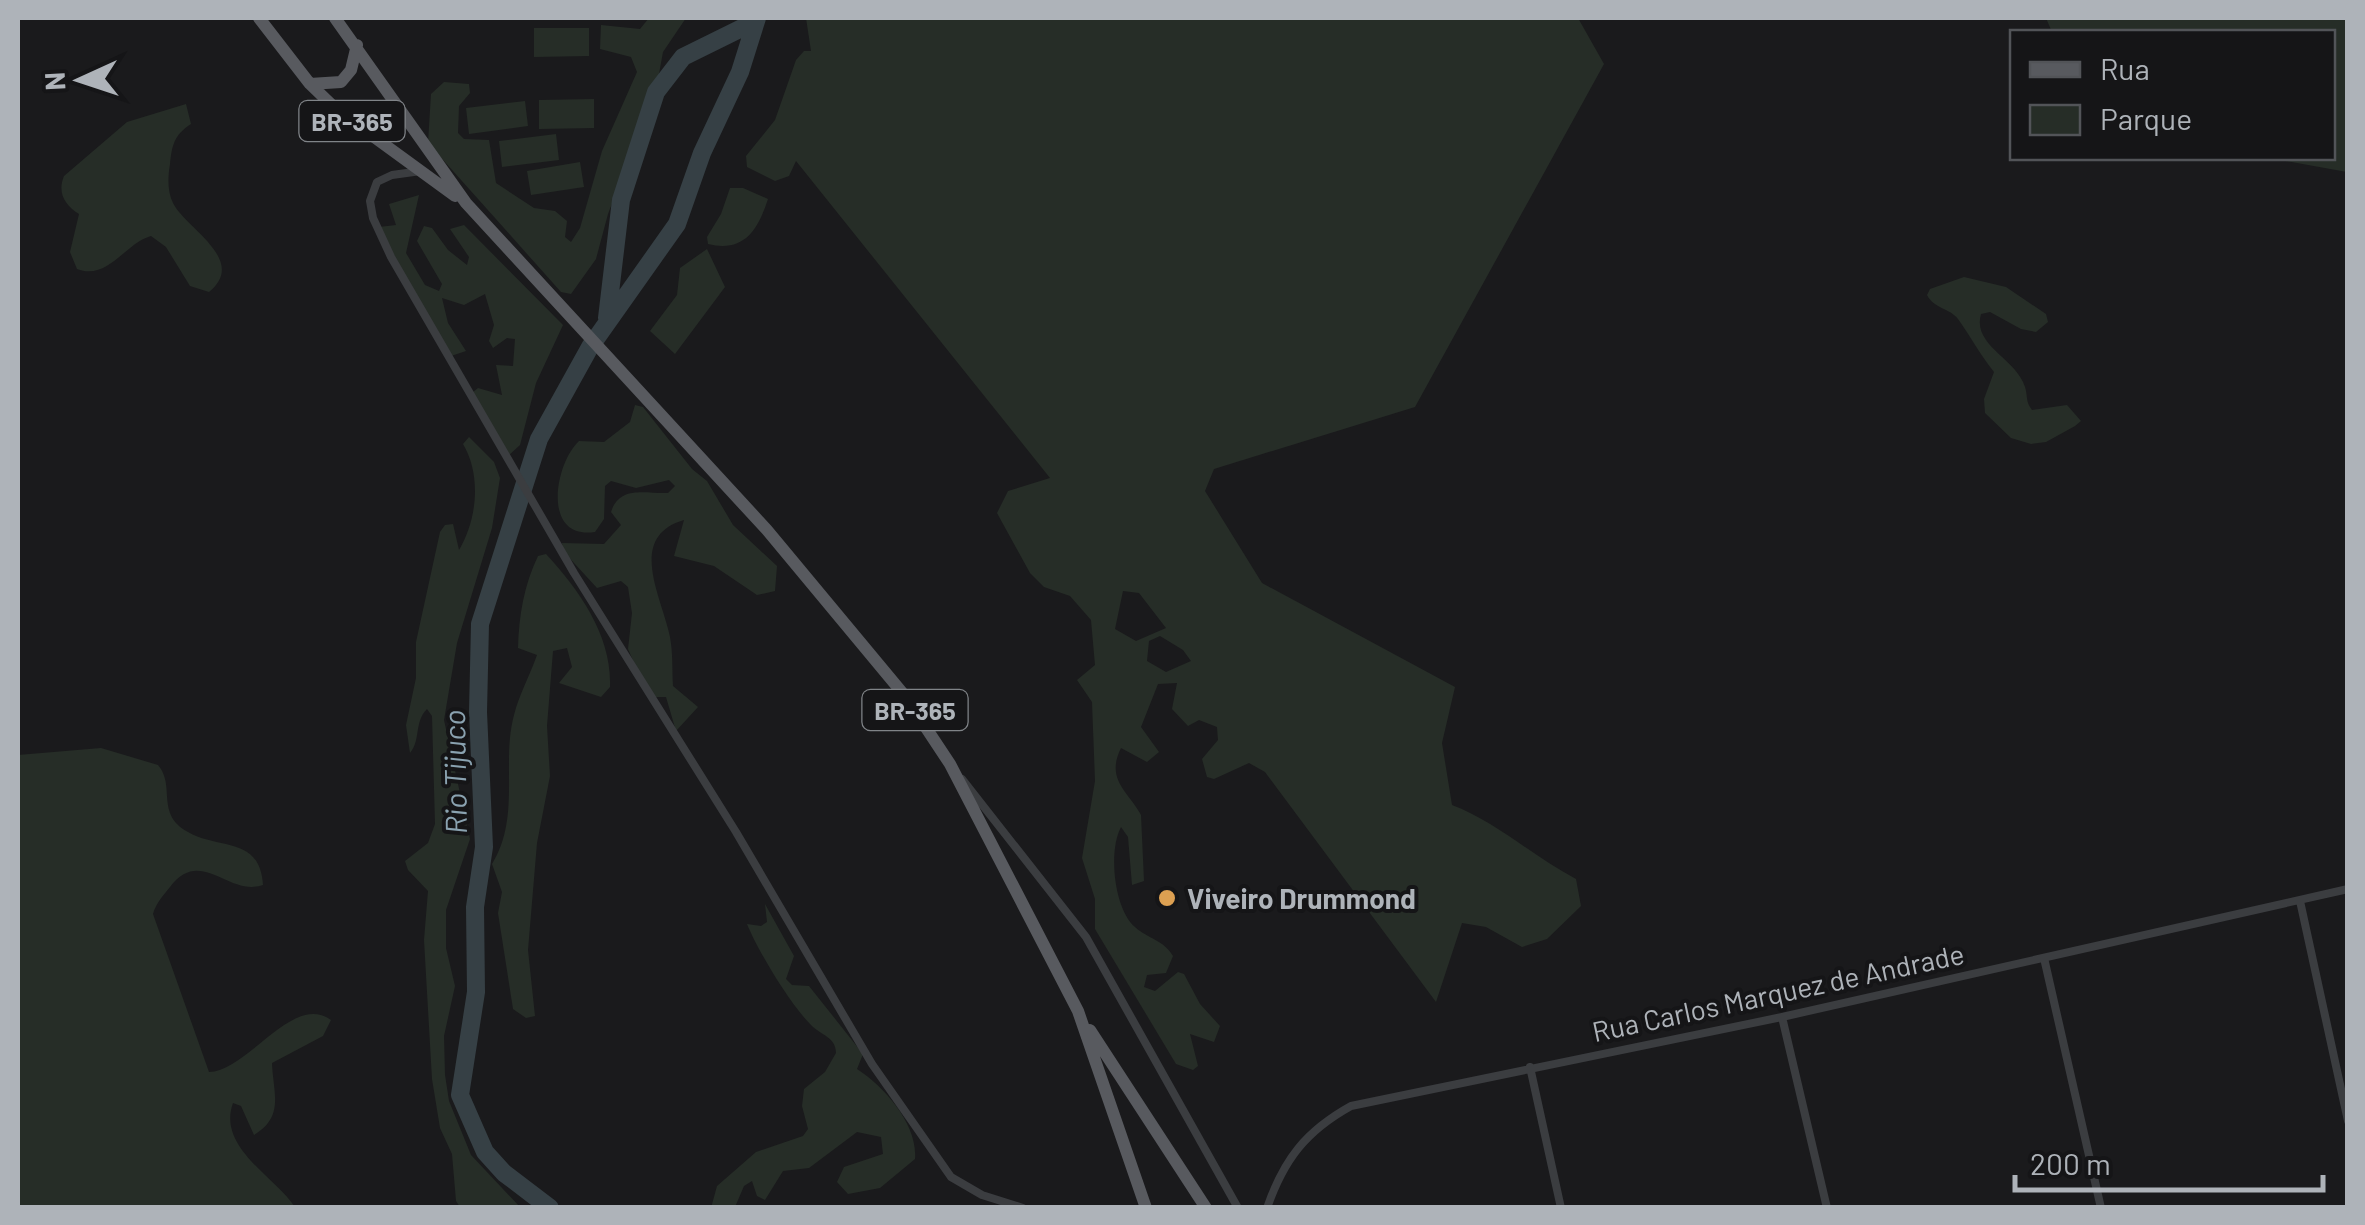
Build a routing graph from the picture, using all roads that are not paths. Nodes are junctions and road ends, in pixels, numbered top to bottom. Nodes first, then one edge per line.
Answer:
1 (259, 18) edge
2 (335, 18) edge
3 (357, 45) junction
4 (310, 84) junction
5 (420, 171) junction
6 (466, 203) junction
7 (950, 764) junction
8 (2348, 890) edge
9 (2300, 901) junction
10 (2044, 958) junction
11 (1078, 1011) junction
12 (1782, 1017) junction
13 (1530, 1067) junction
14 (2348, 1121) edge
15 (1023, 1208) edge
16 (1146, 1208) edge
17 (1206, 1208) edge
18 (1238, 1208) edge
19 (1267, 1208) edge
20 (1561, 1208) edge
21 (1827, 1208) edge
22 (2101, 1208) edge

1 - 4 main road, BR-365
2 - 3 main road, BR-365
3 - 4 main road, BR-365
3 - 6 main road, BR-365
4 - 5 main road, BR-365
5 - 6 main road, BR-365
5 - 15 street
6 - 7 main road, BR-365
7 - 11 main road, BR-365
7 - 18 street
8 - 9 street, Rua Carlos Marquez de Andrade
9 - 10 street, Rua Carlos Marquez de Andrade
9 - 14 street
10 - 12 street, Rua Carlos Marquez de Andrade
10 - 22 street
11 - 16 main road, BR-365
11 - 17 main road, BR-365
12 - 13 street, Rua Carlos Marquez de Andrade
12 - 21 street
13 - 19 street, Rua Carlos Marquez de Andrade
13 - 20 street

